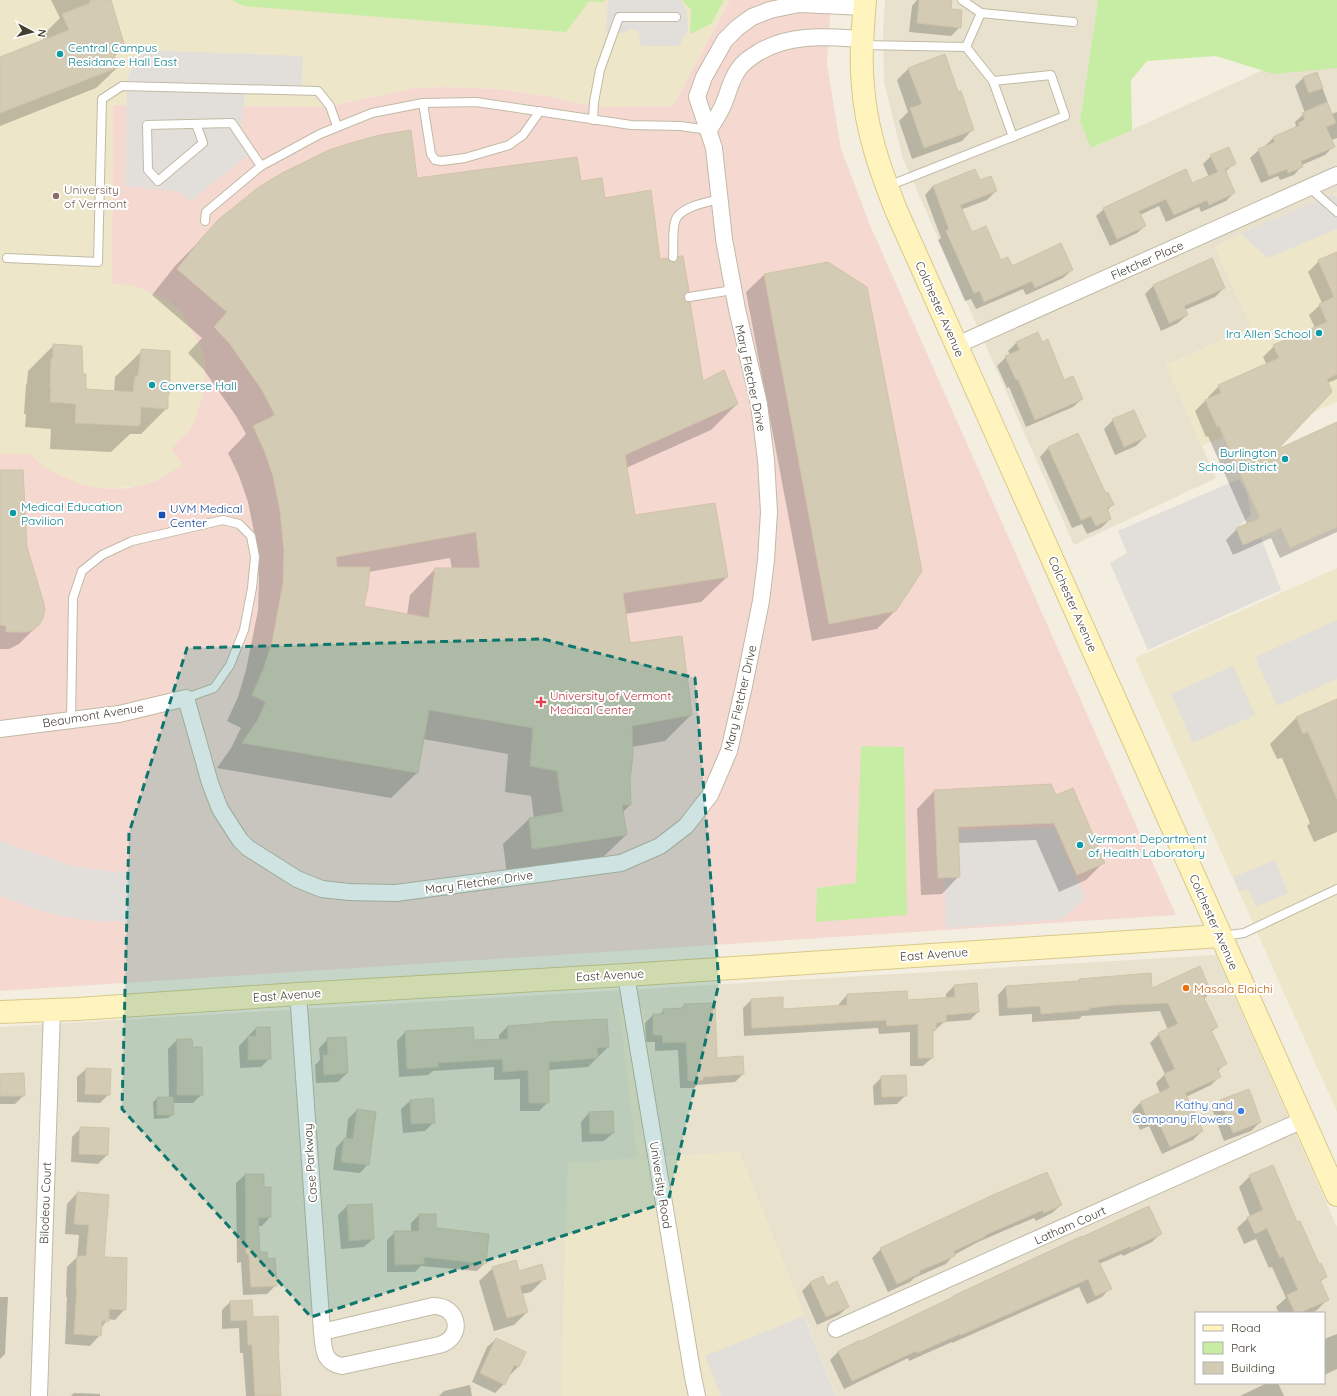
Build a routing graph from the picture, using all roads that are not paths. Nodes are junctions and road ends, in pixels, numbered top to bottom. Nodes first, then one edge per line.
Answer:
1 (962, 0) edge
2 (865, 3) edge
3 (981, 13) junction
4 (676, 17) dead end
5 (1073, 22) dead end
6 (863, 42) junction
7 (966, 47) junction
8 (993, 81) junction
9 (423, 103) junction
10 (540, 111) junction
11 (592, 120) junction
12 (196, 124) junction
13 (337, 126) junction
14 (709, 130) junction
15 (1013, 137) junction
16 (261, 166) junction
17 (1337, 175) edge
18 (887, 186) junction
19 (1309, 187) junction
20 (720, 199) junction
21 (1337, 212) edge
22 (205, 221) dead end
23 (673, 257) dead end
24 (7, 258) dead end
25 (734, 290) junction
26 (690, 297) dead end
27 (957, 345) junction
28 (186, 698) junction
29 (71, 720) junction
30 (0, 729) edge
31 (1337, 889) edge
32 (1220, 936) junction
33 (626, 975) junction
34 (298, 994) junction
35 (52, 1010) junction
36 (0, 1012) edge
37 (1303, 1120) junction
38 (1337, 1195) edge
39 (836, 1329) dead end
40 (322, 1332) junction
41 (39, 1396) edge
42 (697, 1396) edge

1 - 3 lane
2 - 6 main road, Colchester Avenue
2 - 14 street, Mary Fletcher Drive
3 - 5 lane
3 - 7 lane
4 - 11 lane
6 - 7 lane
6 - 14 street
6 - 18 main road, Colchester Avenue
7 - 8 lane
8 - 15 lane
8 - 15 lane
9 - 10 lane
9 - 10 lane
9 - 13 lane
10 - 11 lane
11 - 14 lane
12 - 12 lane
12 - 16 lane
13 - 16 lane
13 - 24 lane
14 - 20 street, Mary Fletcher Drive
15 - 18 lane
16 - 22 lane
17 - 19 street, Fletcher Place
18 - 27 main road, Colchester Avenue
19 - 21 lane
19 - 27 street, Fletcher Place
20 - 23 lane
20 - 25 street, Mary Fletcher Drive
25 - 26 lane
25 - 28 street, Mary Fletcher Drive
27 - 32 main road, Colchester Avenue
28 - 29 street, Beaumont Avenue
28 - 29 lane
29 - 30 street, Beaumont Avenue
31 - 32 lane
32 - 33 main road, East Avenue
32 - 37 main road, Colchester Avenue
33 - 34 main road, East Avenue
33 - 42 street, University Road
34 - 35 main road, East Avenue
34 - 40 street, Case Parkway
35 - 36 main road, East Avenue
35 - 41 street, Bilodeau Court
37 - 38 main road, Colchester Avenue
37 - 39 street, Latham Court
40 - 40 street, Case Parkway

